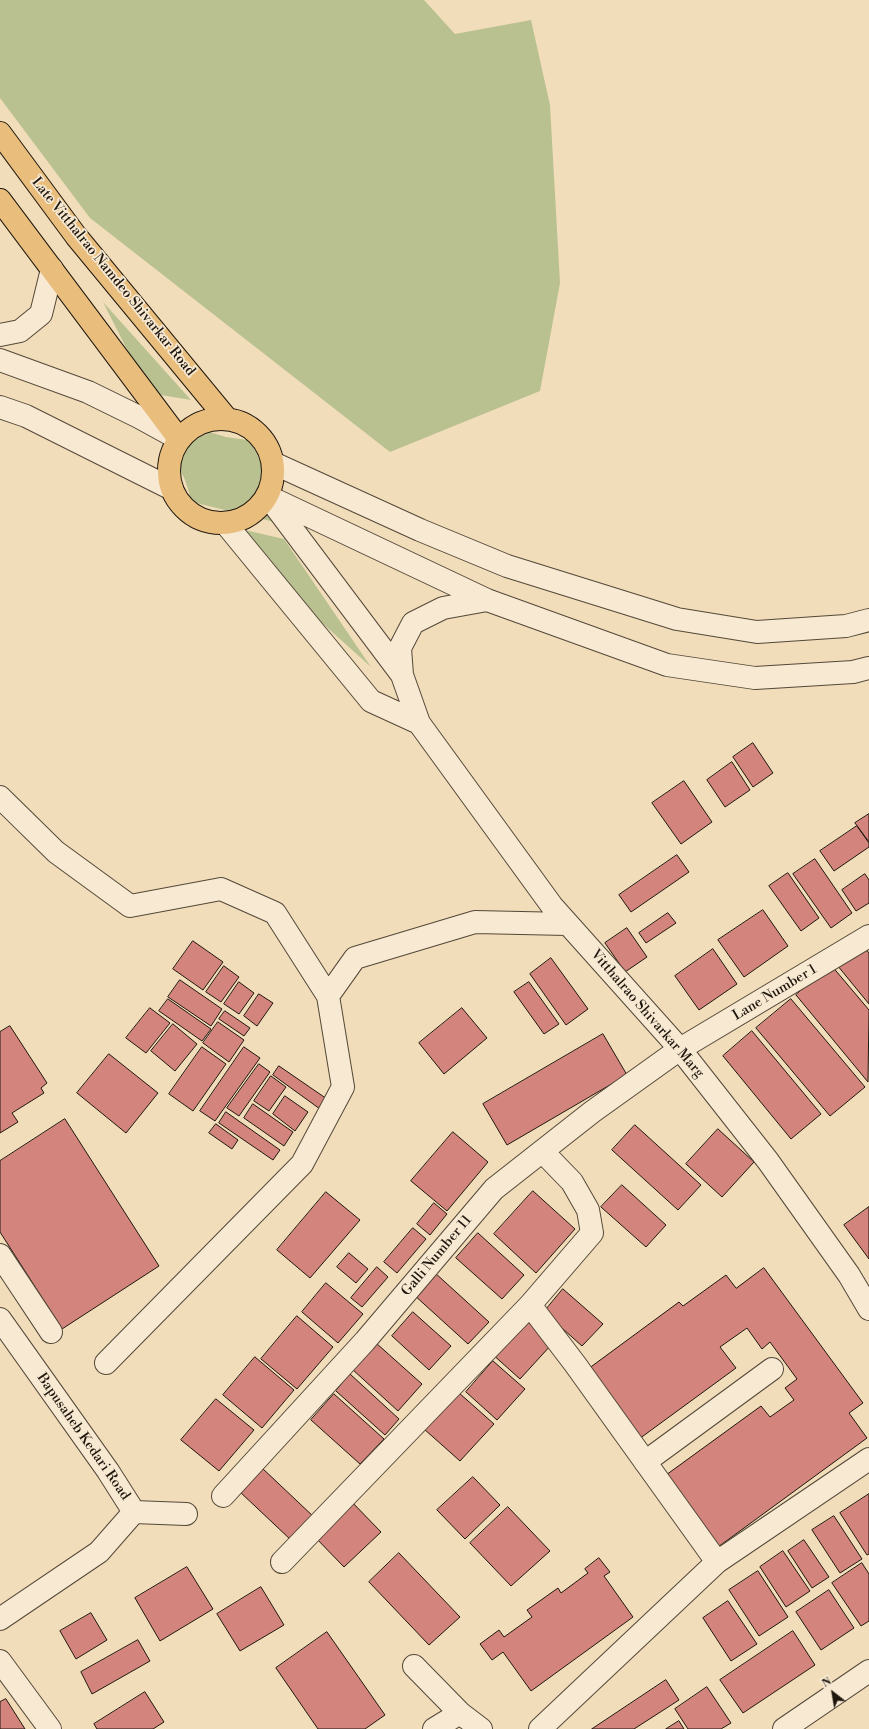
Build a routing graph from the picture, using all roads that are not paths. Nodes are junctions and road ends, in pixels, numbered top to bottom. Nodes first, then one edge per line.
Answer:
1 (0, 133) edge
2 (0, 200) edge
3 (52, 270) junction
4 (0, 336) edge
5 (0, 360) edge
6 (0, 407) edge
7 (227, 418) junction
8 (179, 439) junction
9 (273, 463) junction
10 (172, 489) junction
11 (267, 496) junction
12 (225, 523) junction
13 (487, 600) junction
14 (869, 620) edge
15 (869, 668) edge
16 (402, 675) junction
17 (419, 724) junction
18 (0, 797) edge
19 (567, 924) junction
20 (869, 936) edge
21 (328, 996) junction
22 (680, 1049) junction
23 (542, 1151) junction
24 (0, 1255) edge
25 (530, 1305) junction
26 (869, 1309) edge
27 (0, 1319) edge
28 (51, 1332) dead end
29 (106, 1363) dead end
30 (772, 1369) dead end
31 (869, 1459) edge
32 (645, 1462) junction
33 (223, 1496) dead end
34 (134, 1512) junction
35 (186, 1514) dead end
36 (282, 1562) dead end
37 (717, 1562) junction
38 (0, 1619) edge
39 (0, 1661) edge
40 (414, 1666) dead end
41 (869, 1671) edge
42 (460, 1713) junction
43 (50, 1729) edge
44 (434, 1729) edge
45 (481, 1729) edge
46 (540, 1729) edge
47 (784, 1729) edge

1 - 7 main road, Late Vitthalrao Namdeo Shivarkar Road
2 - 3 main road
3 - 4 street
3 - 8 main road
5 - 8 street
6 - 10 street
7 - 8 main road
7 - 9 main road
8 - 10 main road
9 - 11 main road
9 - 14 street
10 - 12 main road
11 - 12 main road
11 - 13 street
11 - 16 street
12 - 17 street
13 - 15 street
13 - 16 street
16 - 17 street
17 - 19 street, Vitthalrao Shivarkar Marg
18 - 21 street
19 - 21 street
19 - 22 street, Vitthalrao Shivarkar Marg
20 - 22 street, Lane Number 1
21 - 29 street
22 - 23 street, Galli Number 11
22 - 26 street, Vitthalrao Shivarkar Marg
23 - 25 street
23 - 33 street, Galli Number 11
24 - 28 street
25 - 32 street
25 - 36 street
27 - 34 street, Bapusaheb Kedari Road
30 - 32 street
31 - 37 street
32 - 37 street
34 - 35 street
34 - 38 street, Bapusaheb Kedari Road
37 - 46 street
39 - 43 street
40 - 42 street
41 - 47 street
42 - 44 street
42 - 45 street

